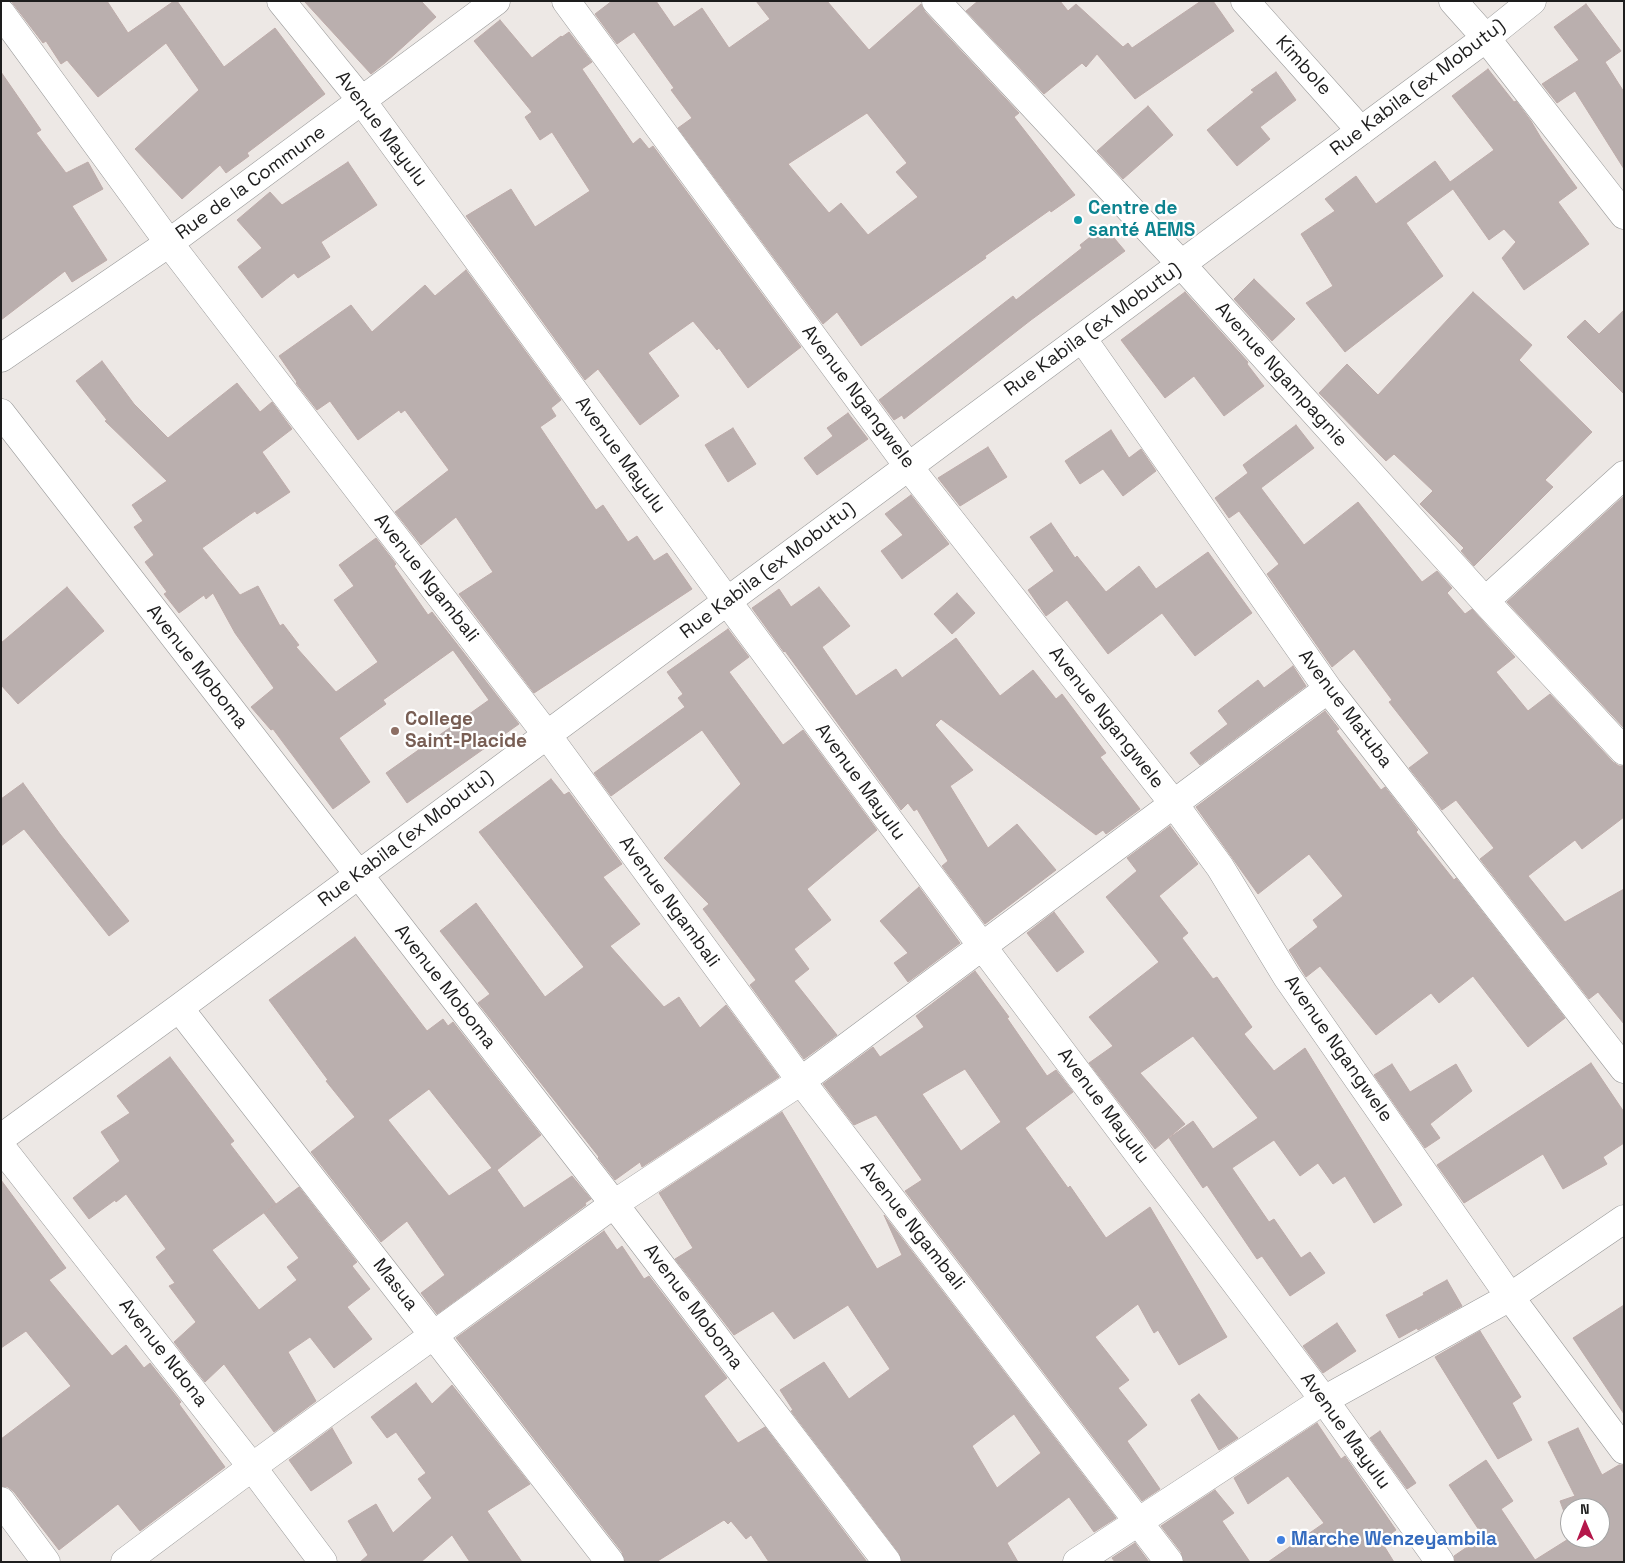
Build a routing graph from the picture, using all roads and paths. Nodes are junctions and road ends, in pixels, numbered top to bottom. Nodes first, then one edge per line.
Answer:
1 (281, 1) edge
2 (496, 1) edge
3 (566, 1) edge
4 (936, 1) edge
5 (1245, 1) edge
6 (1453, 1) edge
7 (1532, 1) edge
8 (1, 13) edge
9 (1486, 38) junction
10 (362, 101) junction
11 (1361, 131) junction
12 (1624, 215) edge
13 (169, 243) junction
14 (1181, 264) junction
15 (1082, 338) junction
16 (1, 358) edge
17 (1, 413) edge
18 (908, 466) junction
19 (1624, 475) edge
20 (727, 601) junction
21 (1485, 601) junction
22 (1328, 689) junction
23 (546, 735) junction
24 (1624, 751) edge
25 (1174, 804) junction
26 (357, 875) junction
27 (982, 946) junction
28 (179, 1008) junction
29 (1624, 1069) edge
30 (801, 1081) junction
31 (1, 1138) edge
32 (1, 1147) edge
33 (614, 1204) junction
34 (1624, 1220) edge
35 (1510, 1297) junction
36 (434, 1335) junction
37 (1324, 1400) junction
38 (1624, 1450) edge
39 (252, 1466) junction
40 (1, 1501) edge
41 (1139, 1521) junction
42 (46, 1562) edge
43 (125, 1562) edge
44 (323, 1562) edge
45 (610, 1562) edge
46 (887, 1562) edge
47 (1077, 1562) edge
48 (1169, 1562) edge
49 (1440, 1562) edge

1 - 10 street, Avenue Mayulu
2 - 10 street, Rue de la Commune
3 - 18 street, Avenue Ngangwele
4 - 14 street, Avenue Ngampagnie
5 - 11 street, Kimbole
6 - 9 street
7 - 9 street, Rue Kabila (ex Mobutu)
8 - 13 street, Avenue Ngambali
9 - 11 street, Rue Kabila (ex Mobutu)
9 - 12 street
10 - 13 street, Rue de la Commune
10 - 20 street, Avenue Mayulu
11 - 14 street, Rue Kabila (ex Mobutu)
13 - 16 street, Rue de la Commune
13 - 23 street, Avenue Ngambali
14 - 15 street, Rue Kabila (ex Mobutu)
14 - 21 street, Avenue Ngampagnie
15 - 18 street, Rue Kabila (ex Mobutu)
15 - 22 street, Avenue Matuba
17 - 26 street, Avenue Moboma
18 - 20 street, Rue Kabila (ex Mobutu)
18 - 25 street, Avenue Ngangwele
19 - 21 street
20 - 23 street, Rue Kabila (ex Mobutu)
20 - 27 street, Avenue Mayulu
21 - 24 street, Avenue Ngampagnie
22 - 25 street
22 - 29 street, Avenue Matuba
23 - 26 street, Rue Kabila (ex Mobutu)
23 - 30 street, Avenue Ngambali
25 - 27 street
25 - 35 street, Avenue Ngangwele
26 - 28 street, Rue Kabila (ex Mobutu)
26 - 33 street, Avenue Moboma
27 - 30 street
27 - 37 street, Avenue Mayulu
28 - 31 street, Rue Kabila (ex Mobutu)
28 - 36 street, Masua
30 - 33 street
30 - 41 street, Avenue Ngambali
32 - 39 street, Avenue Ndona
33 - 36 street
33 - 46 street, Avenue Moboma
34 - 35 street
35 - 37 street
35 - 38 street, Avenue Ngangwele
36 - 39 street
36 - 45 street, Masua
37 - 41 street
37 - 49 street, Avenue Mayulu
39 - 43 street
39 - 44 street, Avenue Ndona
40 - 42 street
41 - 47 street
41 - 48 street, Avenue Ngambali

